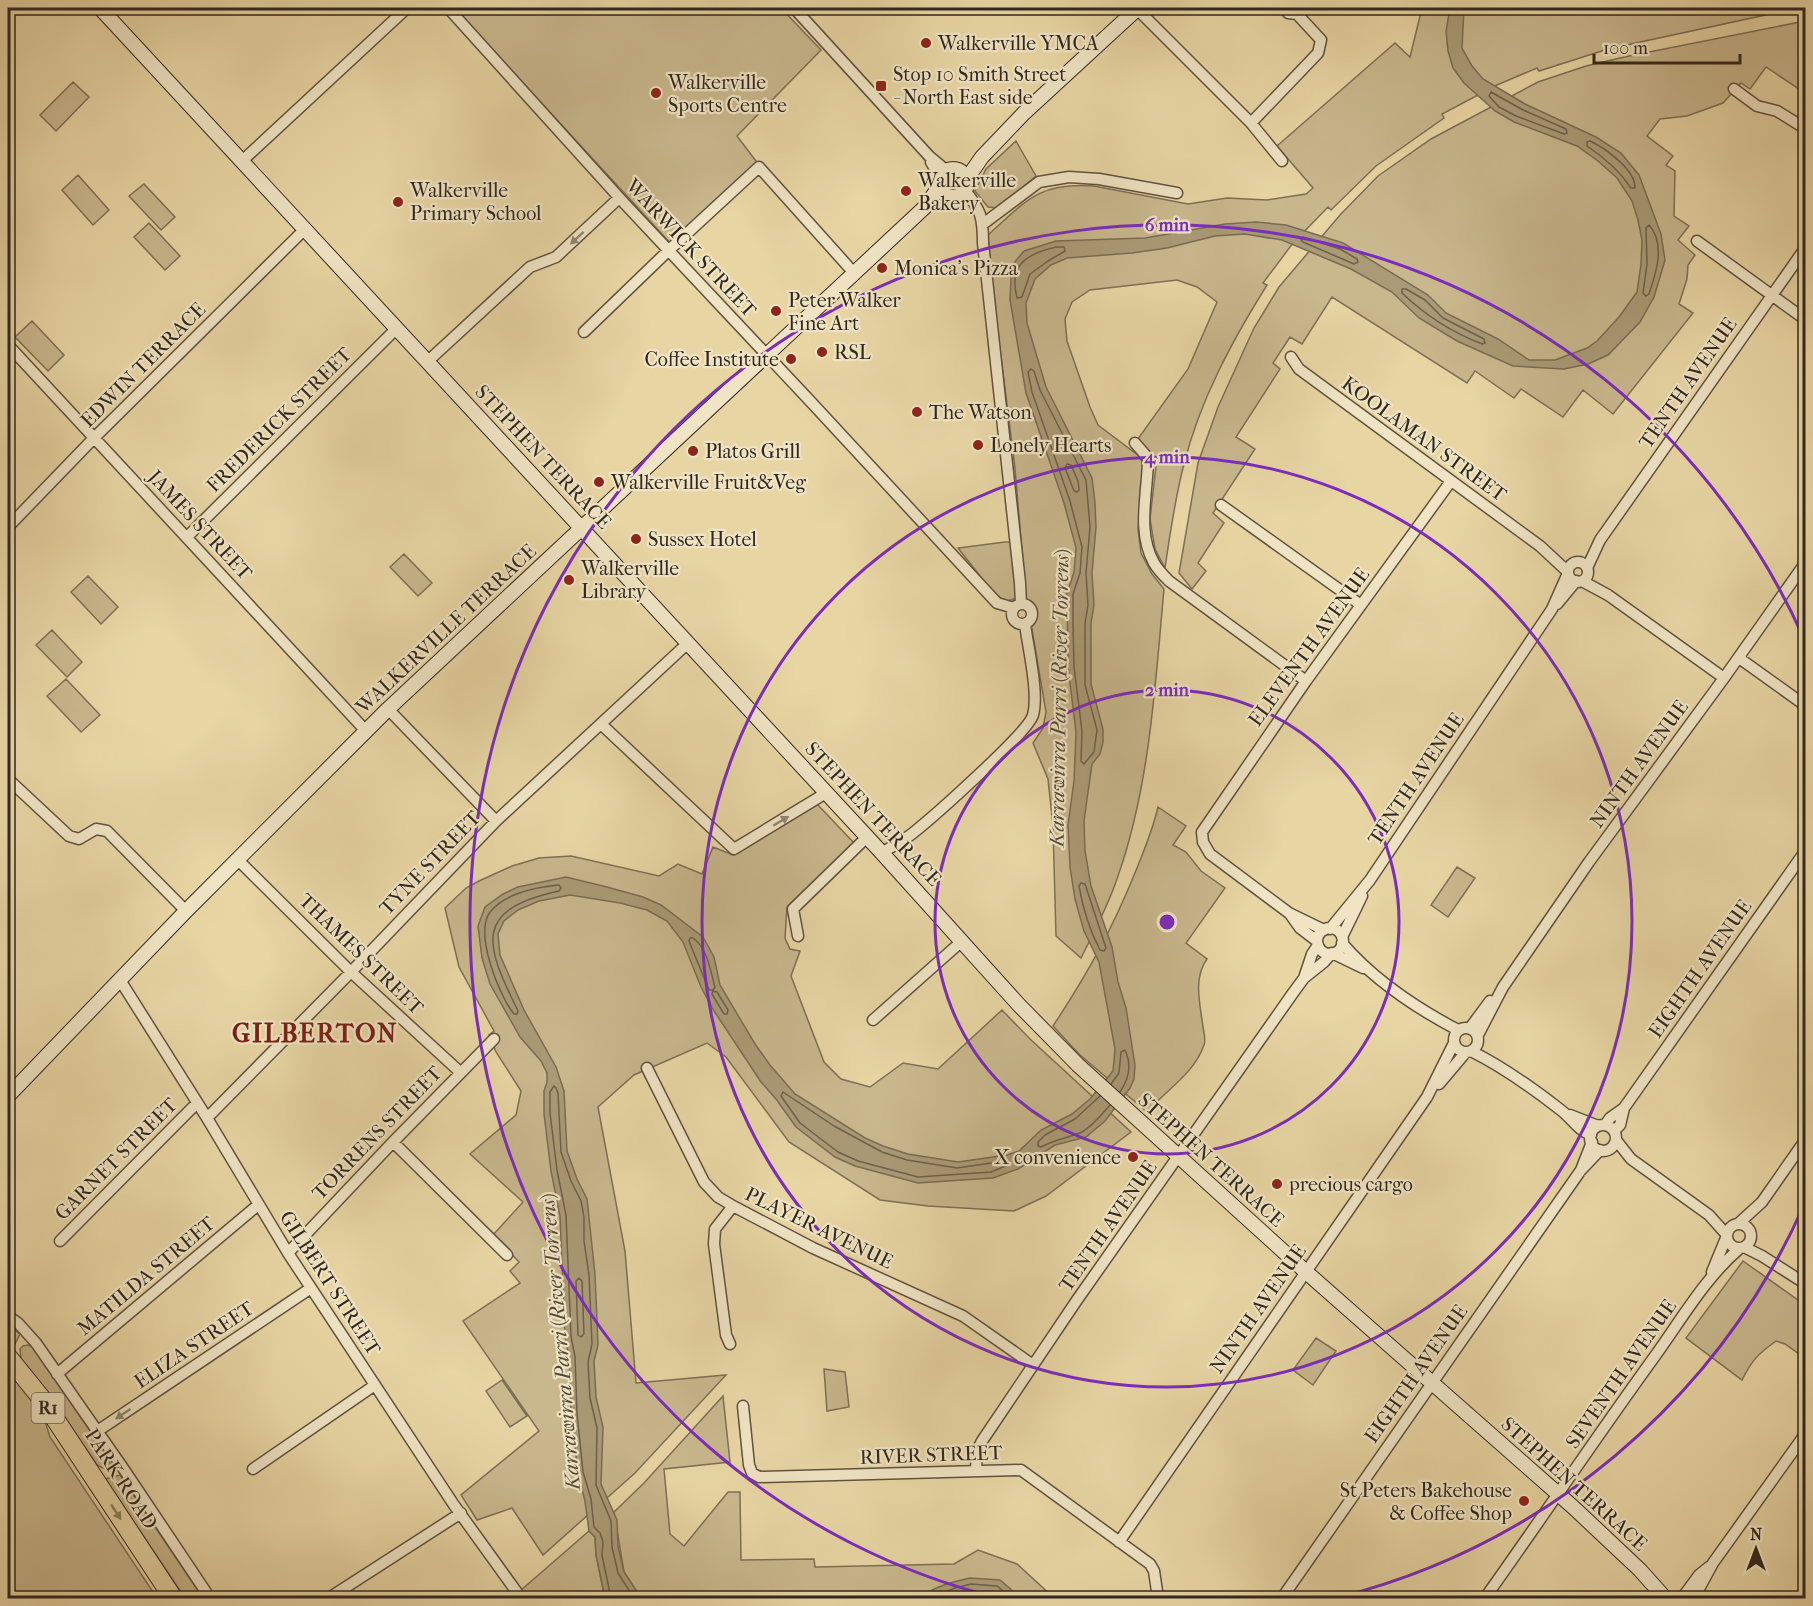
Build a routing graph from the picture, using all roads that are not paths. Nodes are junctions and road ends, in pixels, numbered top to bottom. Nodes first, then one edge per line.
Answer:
1 (100, 8) edge
2 (407, 8) edge
3 (448, 8) edge
4 (794, 8) edge
5 (1137, 8) edge
6 (1288, 14) dead end
7 (1734, 89) dead end
8 (1251, 123) junction
9 (1806, 129) edge
10 (242, 161) junction
11 (1282, 161) dead end
12 (953, 184) junction
13 (1177, 193) dead end
14 (619, 198) junction
15 (983, 224) junction
16 (305, 229) junction
17 (1697, 241) dead end
18 (1806, 247) edge
19 (669, 250) junction
20 (855, 273) junction
21 (1771, 295) junction
22 (1806, 320) edge
23 (397, 328) junction
24 (584, 332) dead end
25 (8, 345) edge
26 (767, 355) junction
27 (1291, 357) dead end
28 (428, 362) junction
29 (94, 438) junction
30 (1135, 443) dead end
31 (1451, 481) junction
32 (1221, 505) dead end
33 (8, 527) edge
34 (582, 529) junction
35 (187, 537) junction
36 (1806, 562) edge
37 (1577, 572) junction
38 (1361, 605) junction
39 (1017, 606) junction
40 (1025, 624) junction
41 (688, 643) junction
42 (1739, 657) junction
43 (1724, 678) junction
44 (1306, 681) junction
45 (1806, 706) edge
46 (388, 709) junction
47 (602, 724) junction
48 (366, 731) junction
49 (8, 779) edge
50 (826, 793) junction
51 (496, 821) junction
52 (867, 837) junction
53 (1806, 850) edge
54 (882, 853) junction
55 (238, 860) junction
56 (1370, 880) junction
57 (186, 911) junction
58 (1289, 913) junction
59 (1327, 929) junction
60 (798, 936) dead end
61 (1342, 940) junction
62 (962, 941) junction
63 (1317, 943) junction
64 (1332, 953) junction
65 (1369, 971) junction
66 (351, 972) junction
67 (1304, 978) junction
68 (120, 980) junction
69 (873, 1020) dead end
70 (1476, 1035) junction
71 (1456, 1037) junction
72 (494, 1039) dead end
73 (1469, 1052) junction
74 (647, 1068) dead end
75 (460, 1072) junction
76 (1513, 1076) junction
77 (8, 1096) edge
78 (1427, 1096) junction
79 (197, 1103) junction
80 (207, 1118) junction
81 (1603, 1137) junction
82 (1806, 1140) edge
83 (393, 1142) junction
84 (1180, 1156) junction
85 (1762, 1202) junction
86 (258, 1205) junction
87 (733, 1206) junction
88 (1731, 1230) junction
89 (1751, 1234) junction
90 (60, 1241) dead end
91 (1742, 1248) junction
92 (288, 1253) junction
93 (507, 1256) dead end
94 (1782, 1269) junction
95 (1305, 1271) junction
96 (1806, 1284) edge
97 (311, 1288) junction
98 (1704, 1289) junction
99 (8, 1316) edge
100 (730, 1344) dead end
101 (8, 1357) edge
102 (1033, 1365) junction
103 (57, 1374) junction
104 (1432, 1383) junction
105 (375, 1385) junction
106 (743, 1406) dead end
107 (96, 1432) junction
108 (1806, 1433) edge
109 (253, 1469) dead end
110 (976, 1470) junction
111 (1558, 1494) junction
112 (461, 1513) junction
113 (1119, 1542) junction
114 (1713, 1563) junction
115 (152, 1567) junction
116 (521, 1598) edge
117 (168, 1599) edge
118 (173, 1599) edge
119 (210, 1599) edge
120 (329, 1599) edge
121 (1158, 1599) edge
122 (1282, 1599) edge
123 (1485, 1599) edge
124 (1665, 1599) edge
125 (1682, 1599) edge
126 (1694, 1599) edge

1 - 10 main road, STEPHEN TERRACE
2 - 10 street
3 - 14 street, WARWICK STREET
4 - 12 street
5 - 8 street
5 - 12 main road, WALKERVILLE TERRACE
6 - 8 street
7 - 9 street
8 - 11 street
10 - 16 main road, STEPHEN TERRACE
12 - 15 street
12 - 20 main road, WALKERVILLE TERRACE
13 - 15 street
14 - 19 street, WARWICK STREET
14 -> 28 street
15 - 39 street
16 - 23 main road, STEPHEN TERRACE
16 - 29 street, EDWIN TERRACE
17 - 21 street
18 - 21 street, TENTH AVENUE
19 - 20 street
19 - 24 street
19 - 26 street, WARWICK STREET
20 - 26 main road, WALKERVILLE TERRACE
21 - 22 street
21 - 37 street, TENTH AVENUE
23 - 28 main road, STEPHEN TERRACE
23 - 35 street, FREDERICK STREET
25 - 29 street, JAMES STREET
26 - 34 main road, WALKERVILLE TERRACE
26 - 39 street, WARWICK STREET
27 - 31 street, KOOLAMAN STREET
28 - 34 main road, STEPHEN TERRACE
29 - 33 street, EDWIN TERRACE
29 - 35 street, JAMES STREET
30 - 44 street
31 - 37 street, KOOLAMAN STREET
31 - 38 street, ELEVENTH AVENUE
32 - 38 street
34 - 41 main road, STEPHEN TERRACE
34 - 46 main road, WALKERVILLE TERRACE
35 - 48 street, JAMES STREET
36 - 42 street, NINTH AVENUE
37 - 43 street, KOOLAMAN STREET
37 - 56 street, TENTH AVENUE
38 - 44 street, ELEVENTH AVENUE
39 - 40 street
39 - 40 street
40 - 54 street
41 - 47 street, TYNE STREET
41 - 50 main road, STEPHEN TERRACE
42 - 43 street, NINTH AVENUE
42 - 45 street
43 - 70 street, NINTH AVENUE
44 - 58 street, ELEVENTH AVENUE
46 - 48 main road, WALKERVILLE TERRACE
46 - 51 street
47 -> 50 street
47 - 51 street, TYNE STREET
48 - 55 main road, WALKERVILLE TERRACE
49 - 57 street
50 - 52 main road, STEPHEN TERRACE
51 - 66 street, TYNE STREET
52 - 54 main road, STEPHEN TERRACE
52 - 60 street
53 - 81 street, EIGHTH AVENUE
54 - 62 main road, STEPHEN TERRACE
55 - 57 main road, WALKERVILLE TERRACE
55 - 66 street, THAMES STREET
56 - 59 street, TENTH AVENUE
56 - 61 street, TENTH AVENUE
57 - 68 main road, WALKERVILLE TERRACE
58 - 59 street
58 - 63 street
59 - 61 street
59 - 63 street
61 - 64 street
61 - 65 street
62 - 69 street
62 - 84 main road, STEPHEN TERRACE
63 - 64 street
63 - 67 street, TENTH AVENUE
64 - 65 street
64 - 67 street, TENTH AVENUE
65 - 71 street
66 - 75 street, THAMES STREET
66 - 80 street, TYNE STREET
67 - 84 street, TENTH AVENUE
68 - 77 main road, WALKERVILLE TERRACE
68 - 79 street, GILBERT STREET
70 - 71 street
70 - 73 street
70 - 76 street
71 - 73 street
71 - 78 street, NINTH AVENUE
72 - 75 street, TORRENS STREET
73 - 76 street
73 - 78 street, NINTH AVENUE
74 - 87 street, PLAYER AVENUE
75 - 83 street, TORRENS STREET
76 - 81 street
78 - 95 street, NINTH AVENUE
79 - 80 street, GILBERT STREET
79 - 90 street, GARNET STREET
80 - 86 street, GILBERT STREET
81 - 88 street
81 - 104 street, EIGHTH AVENUE
82 - 85 street, SEVENTH AVENUE
83 - 92 street, TORRENS STREET
83 - 93 street
84 - 95 main road, STEPHEN TERRACE
84 - 102 street, TENTH AVENUE
85 - 88 street, SEVENTH AVENUE
85 - 89 street, SEVENTH AVENUE
86 - 92 street, GILBERT STREET
86 - 103 street, MATILDA STREET
87 - 100 street
87 - 102 street, PLAYER AVENUE
88 - 89 street
88 - 91 street
88 - 98 street, SEVENTH AVENUE
89 - 91 street, SEVENTH AVENUE
89 - 94 street
91 - 94 street
91 - 98 street, SEVENTH AVENUE
92 - 97 street, GILBERT STREET
94 - 96 street
95 - 104 main road, STEPHEN TERRACE
95 - 113 street, NINTH AVENUE
97 - 105 street, GILBERT STREET
97 -> 107 street, ELIZA STREET
98 - 111 street, SEVENTH AVENUE
99 - 103 street
101 -> 115 highway, PARK ROAD / R1
102 - 110 street, TENTH AVENUE
103 - 107 street
104 - 111 main road, STEPHEN TERRACE
104 - 122 street, EIGHTH AVENUE
105 - 109 street
105 - 112 street, GILBERT STREET
106 - 110 street, RIVER STREET
107 - 119 street
108 - 114 street
110 - 113 street, RIVER STREET
111 - 123 street, SEVENTH AVENUE
111 - 124 main road, STEPHEN TERRACE
112 - 116 street, GILBERT STREET
112 - 120 street
113 - 121 street, RIVER STREET
114 - 125 street
114 - 126 street
115 - 117 main road
115 - 118 highway, PARK ROAD / R1

